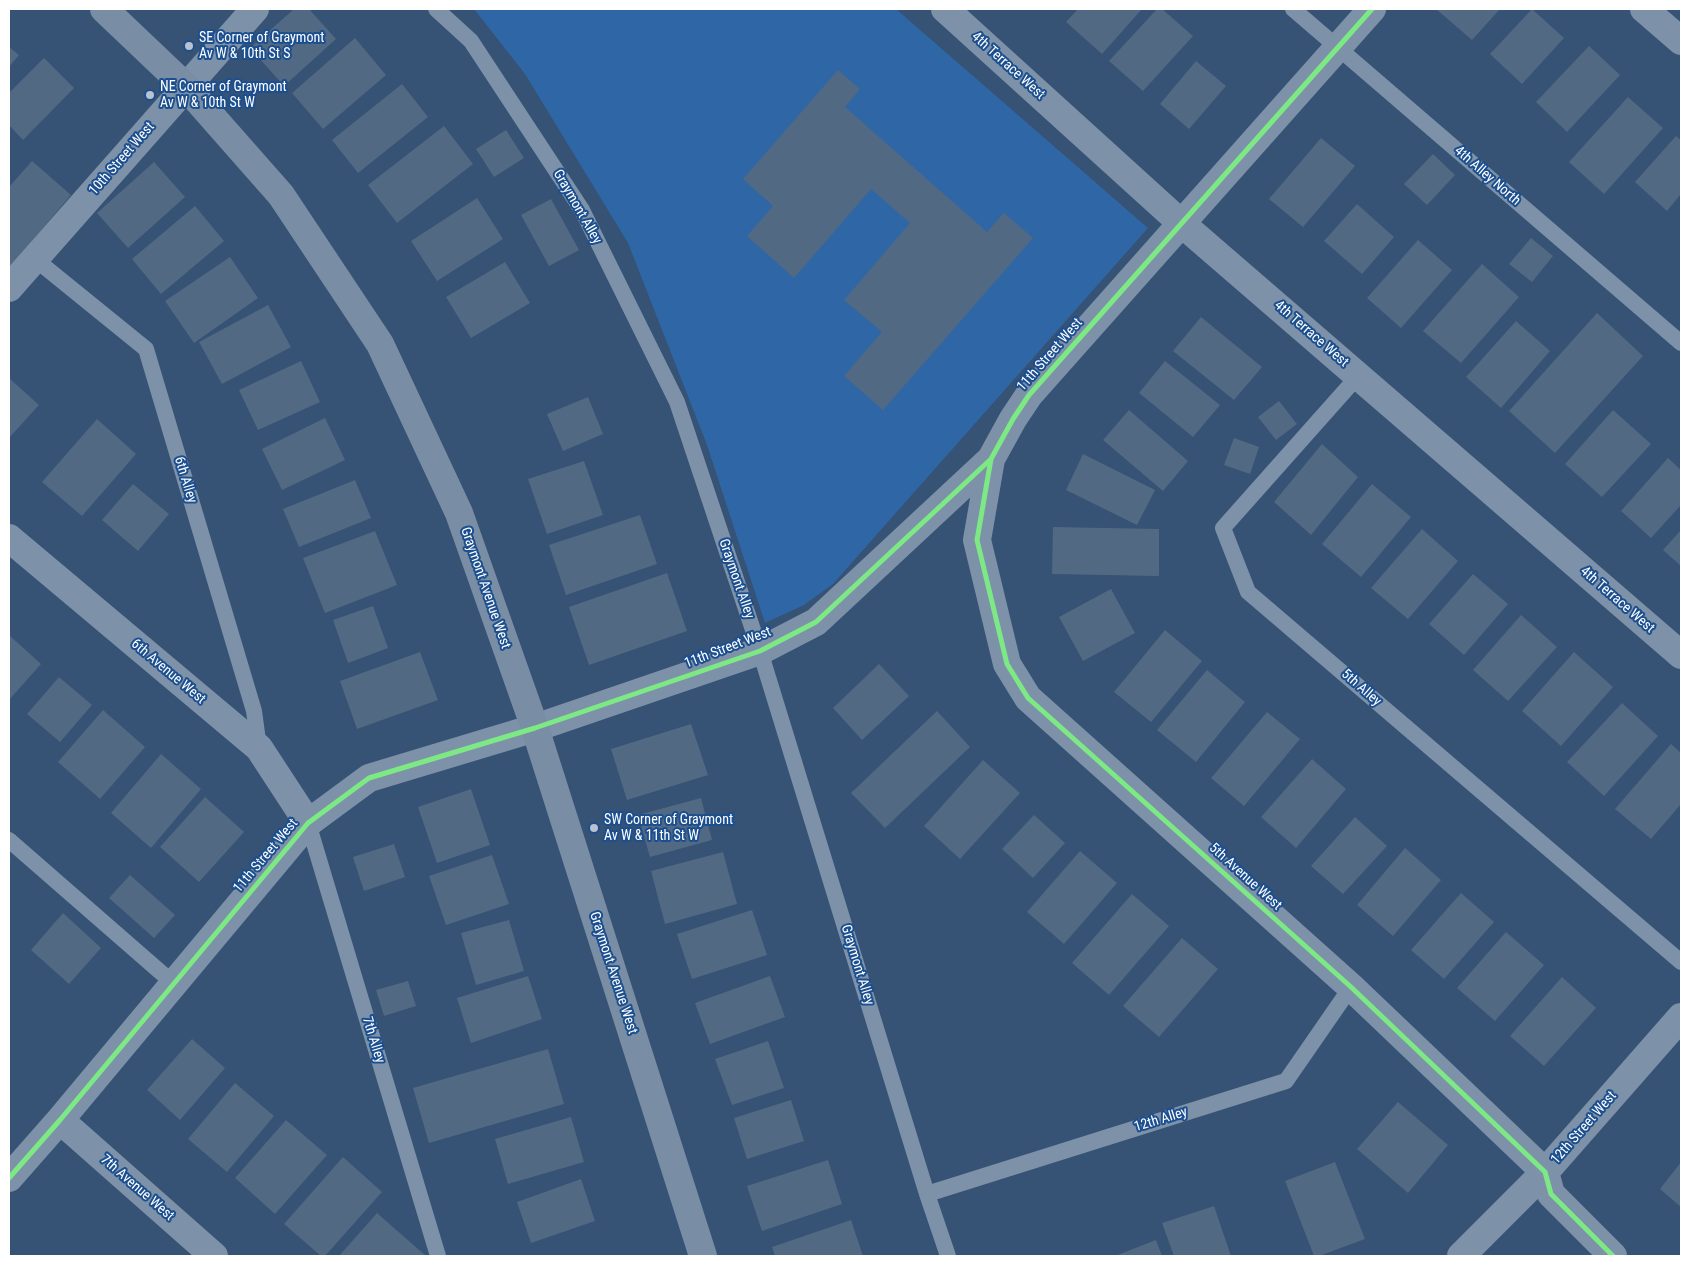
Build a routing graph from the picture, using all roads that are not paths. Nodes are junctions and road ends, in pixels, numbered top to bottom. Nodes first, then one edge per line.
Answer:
1 (104, 9) edge
2 (255, 9) edge
3 (436, 9) edge
4 (945, 9) edge
5 (1294, 9) edge
6 (1372, 9) edge
7 (1644, 9) edge
8 (1681, 41) edge
9 (1337, 48) junction
10 (185, 86) junction
11 (1181, 223) junction
12 (35, 259) junction
13 (9, 288) edge
14 (1681, 343) edge
15 (1359, 375) junction
16 (991, 459) junction
17 (9, 538) edge
18 (760, 650) junction
19 (1681, 655) edge
20 (535, 728) junction
21 (259, 748) junction
22 (308, 824) junction
23 (9, 840) edge
24 (1681, 962) edge
25 (174, 983) junction
26 (1351, 987) junction
27 (1681, 1017) edge
28 (60, 1120) junction
29 (1545, 1172) junction
30 (9, 1178) edge
31 (927, 1194) junction
32 (214, 1256) edge
33 (438, 1256) edge
34 (703, 1256) edge
35 (948, 1256) edge
36 (1461, 1256) edge
37 (1613, 1256) edge

1 - 10 main road, Graymont Avenue West
2 - 10 street, 10th Street West
3 - 18 lane, Graymont Alley
4 - 11 street, 4th Terrace West
5 - 9 lane, 4th Alley North
6 - 9 street, 11th Street West
7 - 8 street
9 - 11 street, 11th Street West
9 - 14 lane, 4th Alley North
10 - 12 street, 10th Street West
10 - 20 main road, Graymont Avenue West
11 - 15 street, 4th Terrace West
11 - 16 street, 11th Street West
12 - 13 street, 10th Street West
12 - 21 lane, 6th Alley
15 - 19 street, 4th Terrace West
15 - 24 lane, 5th Alley
16 - 18 street, 11th Street West
16 - 26 street, 5th Avenue West
17 - 21 street, 6th Avenue West
18 - 20 street, 11th Street West
18 - 31 lane, Graymont Alley
20 - 22 street, 11th Street West
20 - 34 main road, Graymont Avenue West
21 - 22 street, 6th Avenue West
22 - 25 street, 11th Street West
22 - 33 lane, 7th Alley
23 - 25 lane
25 - 28 street, 11th Street West
26 - 29 street, 5th Avenue West
26 - 31 lane, 12th Alley
27 - 29 street, 12th Street West
28 - 30 street, 11th Street West
28 - 32 street, 7th Avenue West
29 - 36 street, 12th Street West
29 - 37 street, 5th Avenue West
31 - 35 lane, Graymont Alley

